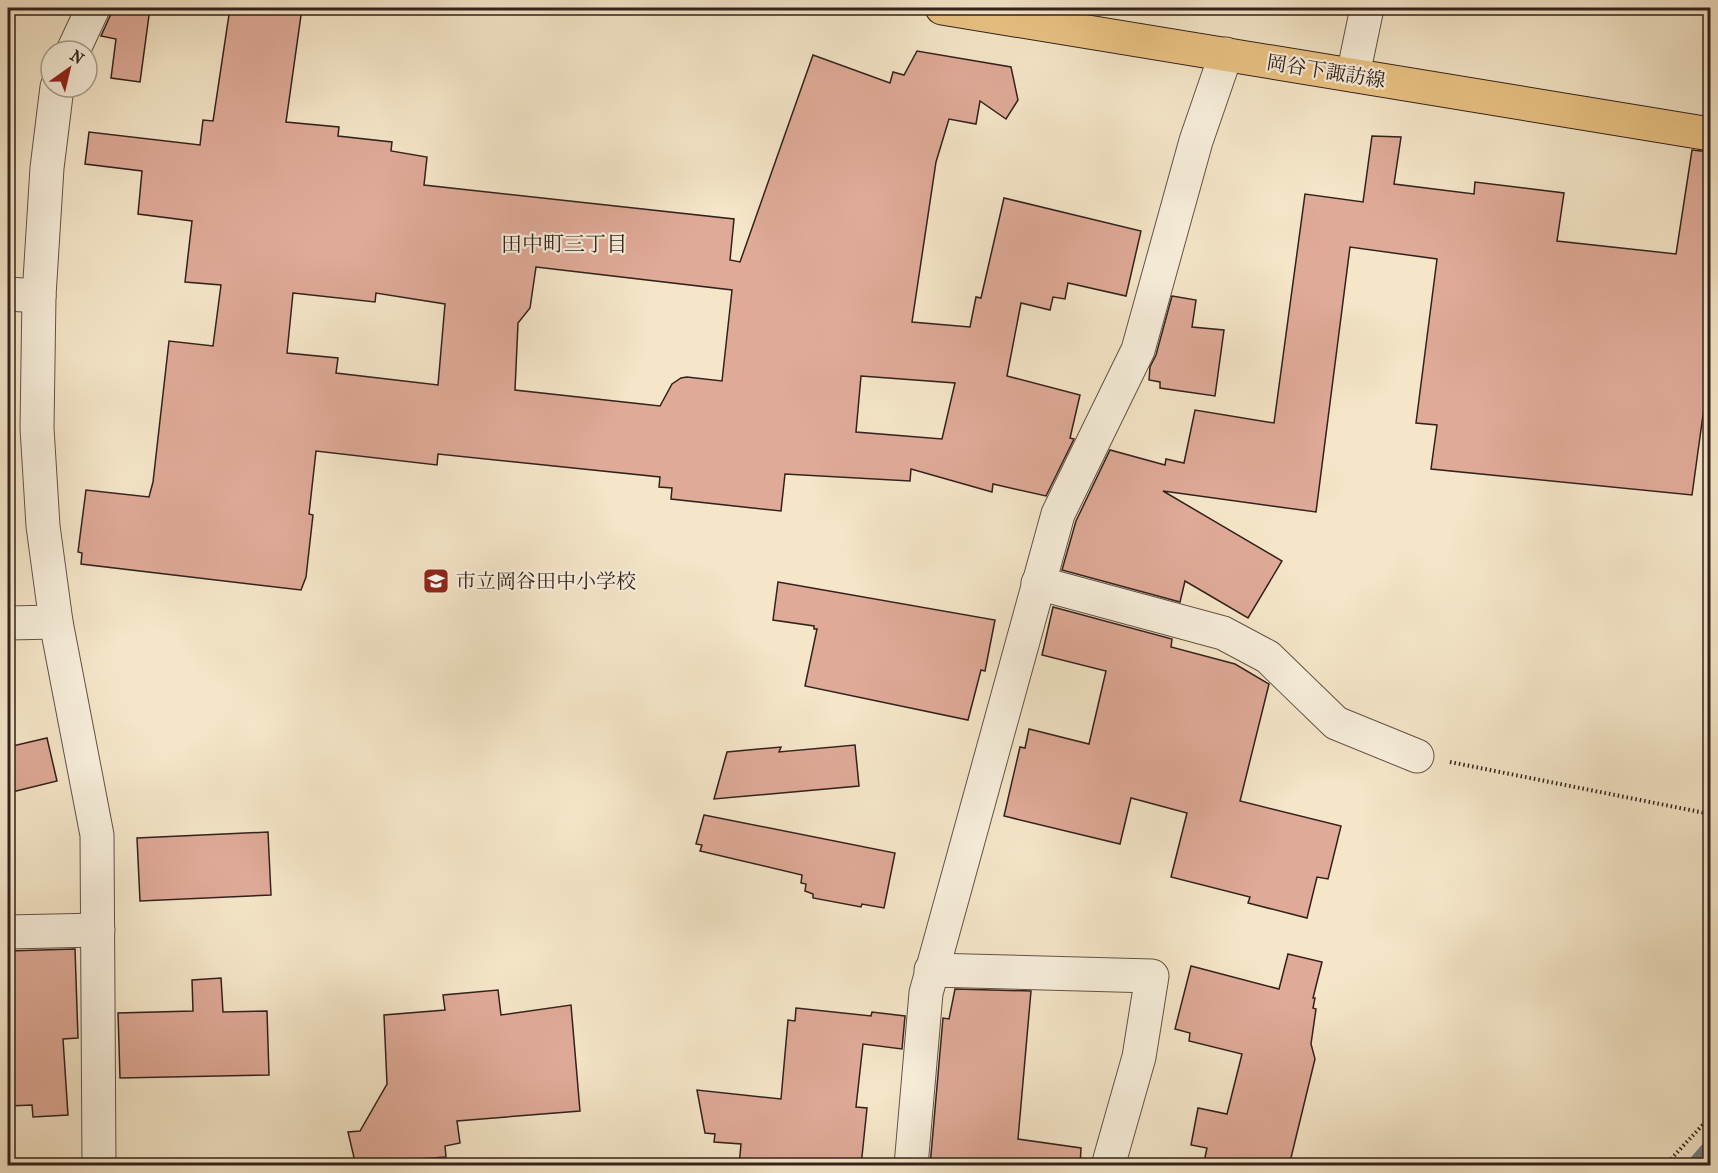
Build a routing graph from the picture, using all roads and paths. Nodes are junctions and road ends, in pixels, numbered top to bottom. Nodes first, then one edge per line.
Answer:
1 (93, 8) edge
2 (942, 8) edge
3 (1367, 8) edge
4 (79, 39) edge
5 (1227, 54) junction
6 (1353, 75) junction
7 (56, 99) edge
8 (1710, 134) edge
9 (23, 295) edge
10 (1038, 583) junction
11 (8, 622) edge
12 (56, 622) junction
13 (1417, 756) joint
14 (1710, 813) edge
15 (98, 930) junction
16 (8, 932) edge
17 (932, 970) junction
18 (1710, 1117) edge
19 (1671, 1159) dead end
20 (99, 1166) edge
21 (911, 1166) edge
22 (1108, 1166) edge

1 - 4 street
2 - 5 main road, 岡谷下諏訪線
3 - 6 street
5 - 6 main road, 岡谷下諏訪線
5 - 10 street
6 - 8 main road, 岡谷下諏訪線
7 - 9 street
9 - 12 street
10 - 13 street
10 - 17 street
11 - 12 street
12 - 15 street
13 - 14 path
15 - 16 street
15 - 20 street
17 - 21 street
17 - 22 street
18 - 19 path

